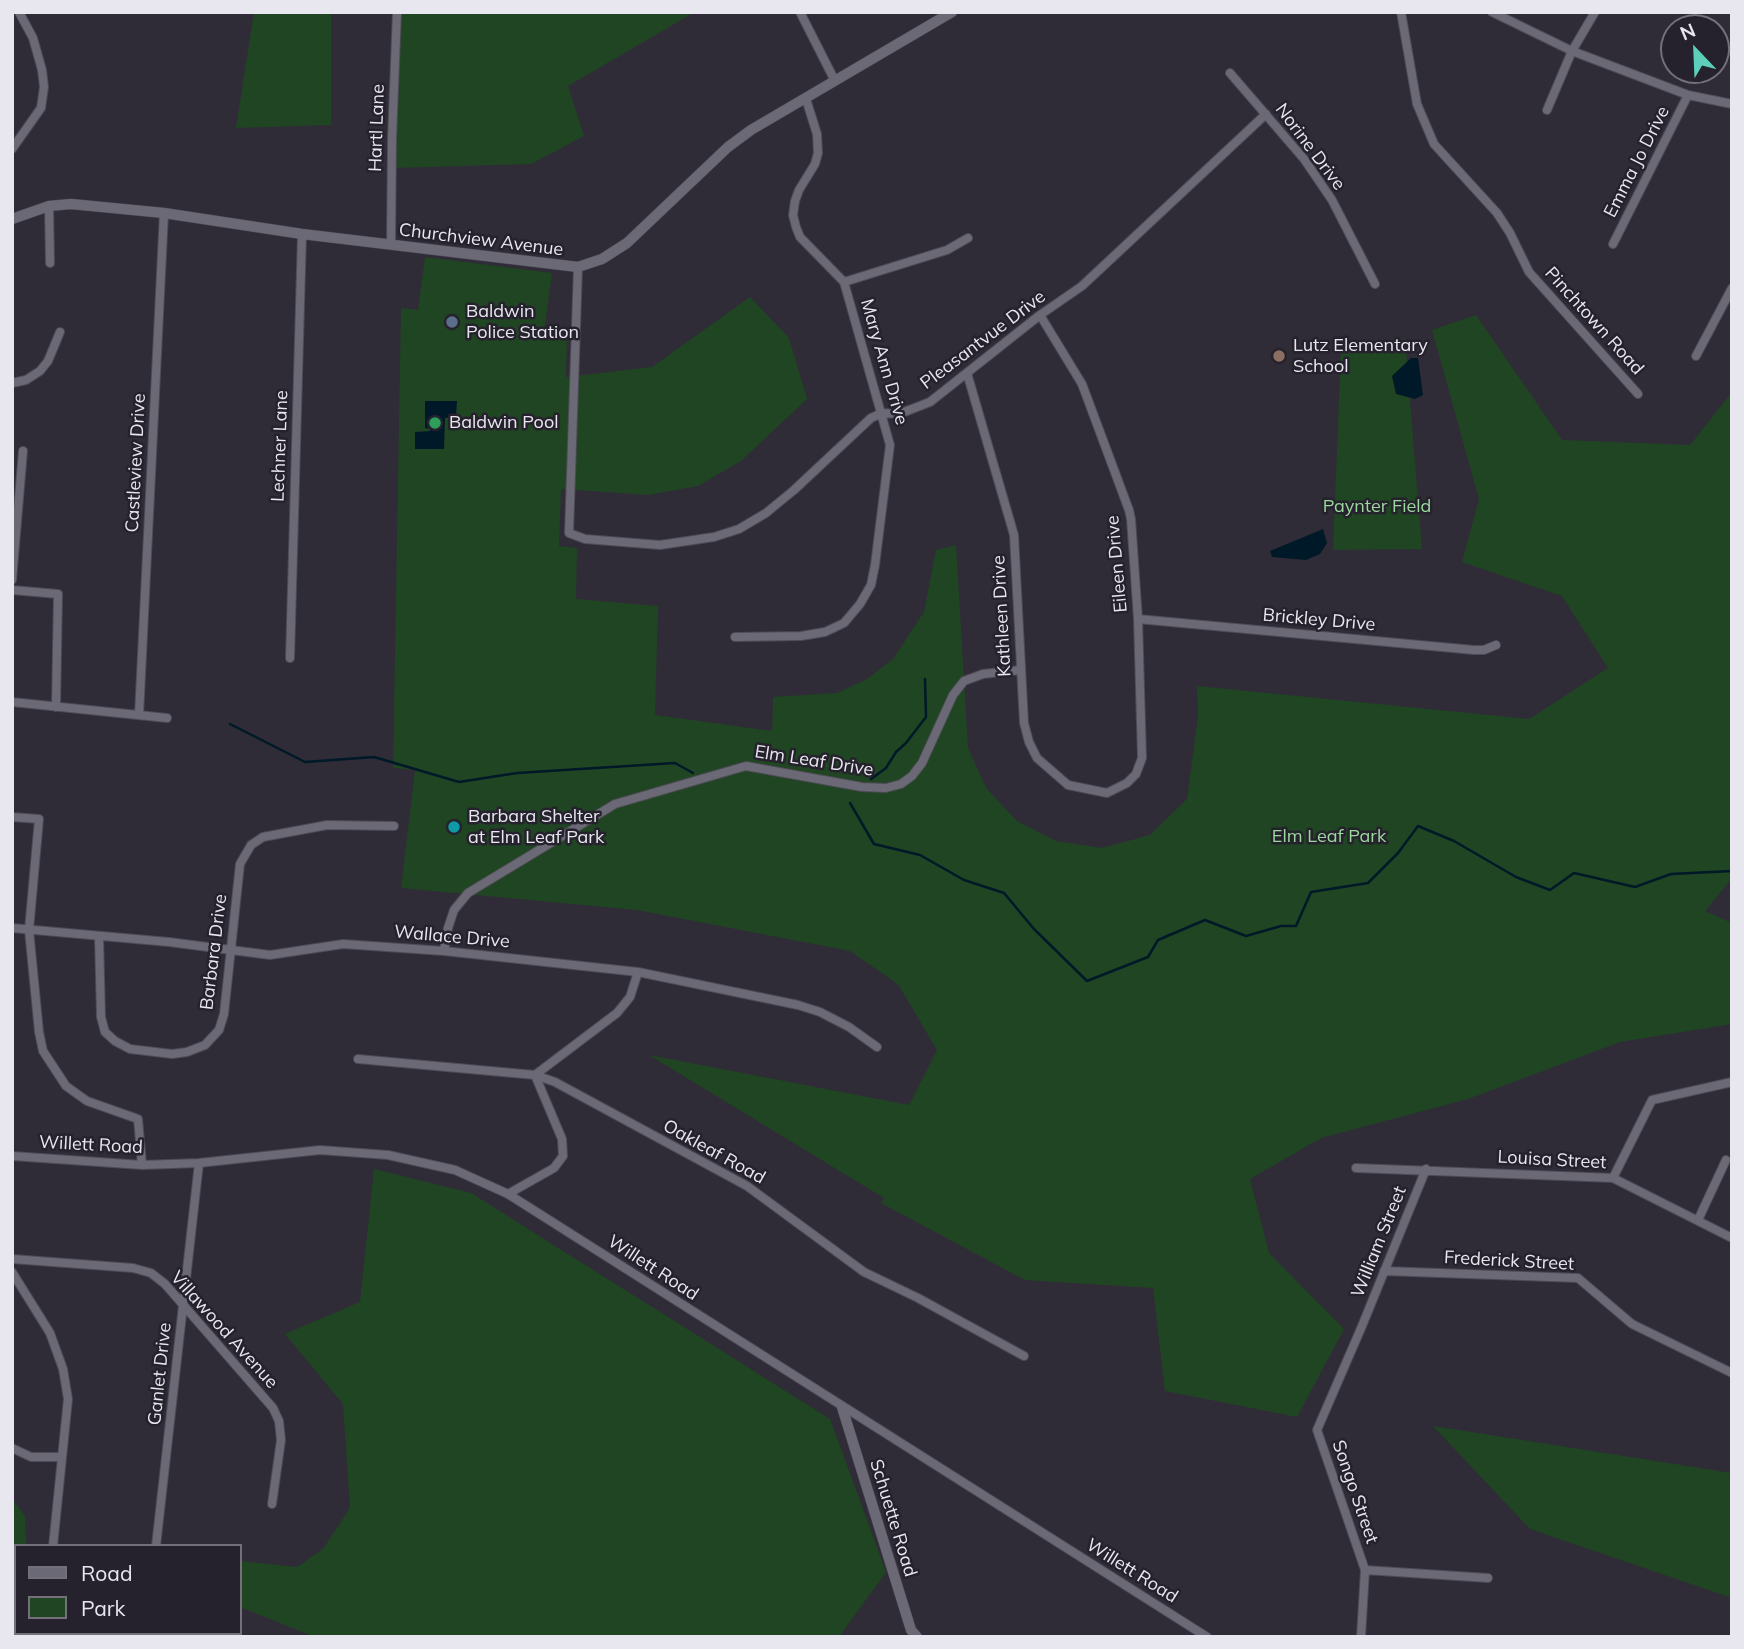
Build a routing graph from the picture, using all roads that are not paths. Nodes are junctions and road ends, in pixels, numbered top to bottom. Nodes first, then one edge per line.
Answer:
1 (19, 12) edge
2 (397, 12) edge
3 (800, 12) edge
4 (952, 12) edge
5 (1401, 12) edge
6 (1492, 12) edge
7 (1595, 12) edge
8 (1572, 51) junction
9 (1230, 73) dead end
10 (835, 81) junction
11 (1688, 95) junction
12 (806, 99) junction
13 (1732, 104) edge
14 (1547, 110) dead end
15 (1266, 114) junction
16 (12, 149) edge
17 (49, 206) junction
18 (164, 213) junction
19 (12, 219) edge
20 (302, 234) junction
21 (968, 238) dead end
22 (1613, 244) dead end
23 (391, 245) junction
24 (50, 263) dead end
25 (578, 267) junction
26 (844, 282) junction
27 (1375, 284) dead end
28 (1732, 288) edge
29 (1040, 315) junction
30 (60, 332) dead end
31 (1696, 356) dead end
32 (967, 373) junction
33 (12, 383) edge
34 (1637, 394) dead end
35 (882, 413) junction
36 (23, 451) dead end
37 (12, 580) edge
38 (12, 590) edge
39 (1138, 619) junction
40 (735, 637) dead end
41 (1496, 645) dead end
42 (290, 658) dead end
43 (1020, 670) junction
44 (12, 702) edge
45 (56, 707) junction
46 (139, 715) junction
47 (167, 718) dead end
48 (1126, 783) joint
49 (12, 817) edge
50 (394, 826) dead end
51 (12, 928) edge
52 (29, 930) junction
53 (99, 937) junction
54 (232, 951) junction
55 (444, 951) junction
56 (638, 972) junction
57 (877, 1047) dead end
58 (358, 1059) dead end
59 (536, 1076) junction
60 (1732, 1082) edge
61 (12, 1156) edge
62 (1726, 1160) dead end
63 (199, 1163) junction
64 (142, 1165) junction
65 (1356, 1168) dead end
66 (1426, 1170) junction
67 (1613, 1178) junction
68 (508, 1194) junction
69 (1698, 1220) junction
70 (1732, 1238) edge
71 (12, 1259) edge
72 (1384, 1271) junction
73 (12, 1272) edge
74 (183, 1304) junction
75 (1362, 1326) joint
76 (1024, 1356) dead end
77 (1732, 1373) edge
78 (842, 1407) junction
79 (12, 1448) edge
80 (62, 1457) junction
81 (272, 1504) dead end
82 (53, 1544) edge
83 (156, 1544) edge
84 (1365, 1570) junction
85 (1488, 1578) dead end
86 (917, 1637) edge
87 (1207, 1637) edge
88 (1361, 1637) edge

1 - 16 street
2 - 23 street, Hartl Lane
3 - 10 street
4 - 10 street, Churchview Avenue
5 - 34 street, Pinchtown Road
6 - 8 street
7 - 8 street
8 - 11 street
8 - 14 street
9 - 15 street, Norine Drive
10 - 12 street, Churchview Avenue
11 - 13 street
11 - 22 street, Emma Jo Drive
12 - 25 street, Churchview Avenue
12 - 26 street, Mary Ann Drive
15 - 27 street, Norine Drive
15 - 29 street, Pleasantvue Drive
17 - 18 street, Churchview Avenue
17 - 19 street, Churchview Avenue
17 - 24 street
18 - 20 street, Churchview Avenue
18 - 46 street, Castleview Drive
20 - 23 street, Churchview Avenue
20 - 42 street, Lechner Lane
21 - 26 street
23 - 25 street, Churchview Avenue
25 - 35 street, Pleasantvue Drive
26 - 35 street, Mary Ann Drive
28 - 31 street
29 - 32 street, Pleasantvue Drive
29 - 39 street, Eileen Drive
30 - 33 street
32 - 35 street, Pleasantvue Drive
32 - 43 street, Kathleen Drive
35 - 40 street, Mary Ann Drive
36 - 37 street
38 - 45 street
39 - 41 street, Brickley Drive
39 - 48 street, Eileen Drive
43 - 48 street, Kathleen Drive
43 - 55 street, Elm Leaf Drive
44 - 45 street
45 - 46 street
46 - 47 street
49 - 52 street
50 - 54 street, Barbara Drive
51 - 52 street, Wallace Drive
52 - 53 street, Wallace Drive
52 - 64 street
53 - 54 street, Wallace Drive
53 - 54 street, Barbara Drive
54 - 55 street, Wallace Drive
55 - 56 street, Wallace Drive
56 - 57 street, Wallace Drive
56 - 59 street
58 - 59 street, Oakleaf Road
59 - 68 street
59 - 76 street, Oakleaf Road
60 - 67 street
61 - 64 street, Willett Road
62 - 69 street
63 - 64 street, Willett Road
63 - 68 street, Willett Road
63 - 74 street, Ganlet Drive
65 - 66 street, Louisa Street
66 - 67 street, Louisa Street
66 - 72 street, William Street
67 - 69 street, Louisa Street
68 - 78 street, Willett Road
69 - 70 street, Louisa Street
71 - 74 street, Villawood Avenue
72 - 75 street, William Street
72 - 77 street, Frederick Street
73 - 80 street
74 - 81 street, Villawood Avenue
74 - 83 street, Ganlet Drive
75 - 84 street, Songo Street
78 - 86 street, Schuette Road
78 - 87 street, Willett Road
79 - 80 street
80 - 82 street
84 - 85 street
84 - 88 street, Songo Street

